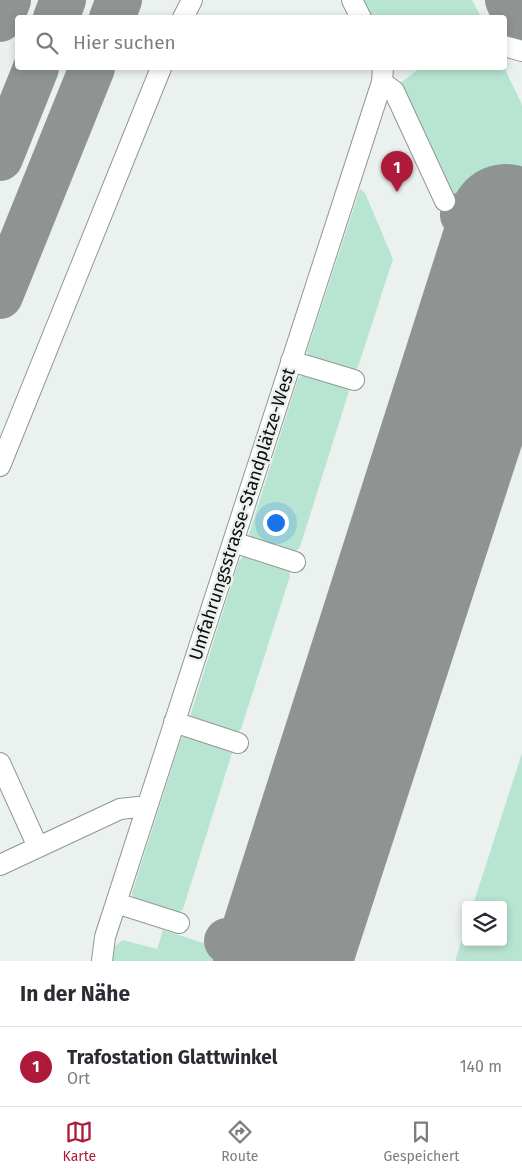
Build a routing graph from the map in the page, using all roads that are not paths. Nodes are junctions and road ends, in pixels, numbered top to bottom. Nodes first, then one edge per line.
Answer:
1 (192, 0) edge
2 (352, 0) edge
3 (184, 15) edge
4 (360, 15) edge
5 (507, 47) edge
6 (522, 51) edge
7 (160, 70) edge
8 (382, 75) edge
9 (445, 201) dead end
10 (291, 361) junction
11 (354, 380) dead end
12 (0, 466) edge
13 (233, 542) junction
14 (295, 562) dead end
15 (174, 722) junction
16 (238, 743) dead end
17 (0, 763) edge
18 (147, 806) junction
19 (38, 847) junction
20 (0, 865) edge
21 (116, 903) junction
22 (179, 923) dead end
23 (102, 961) edge

1 - 3 lane
2 - 4 lane
5 - 6 lane
7 - 12 lane
8 - 9 lane
8 - 10 lane, Umfahrungsstrasse-Standplätze-West
10 - 11 lane
10 - 13 lane, Umfahrungsstrasse-Standplätze-West
13 - 14 lane
13 - 15 lane, Umfahrungsstrasse-Standplätze-West
15 - 16 lane
15 - 18 lane, Umfahrungsstrasse-Standplätze-West
17 - 19 lane
18 - 19 lane
18 - 21 lane, Umfahrungsstrasse-Standplätze-West
19 - 20 lane
21 - 22 lane
21 - 23 lane, Umfahrungsstrasse-Standplätze-West

